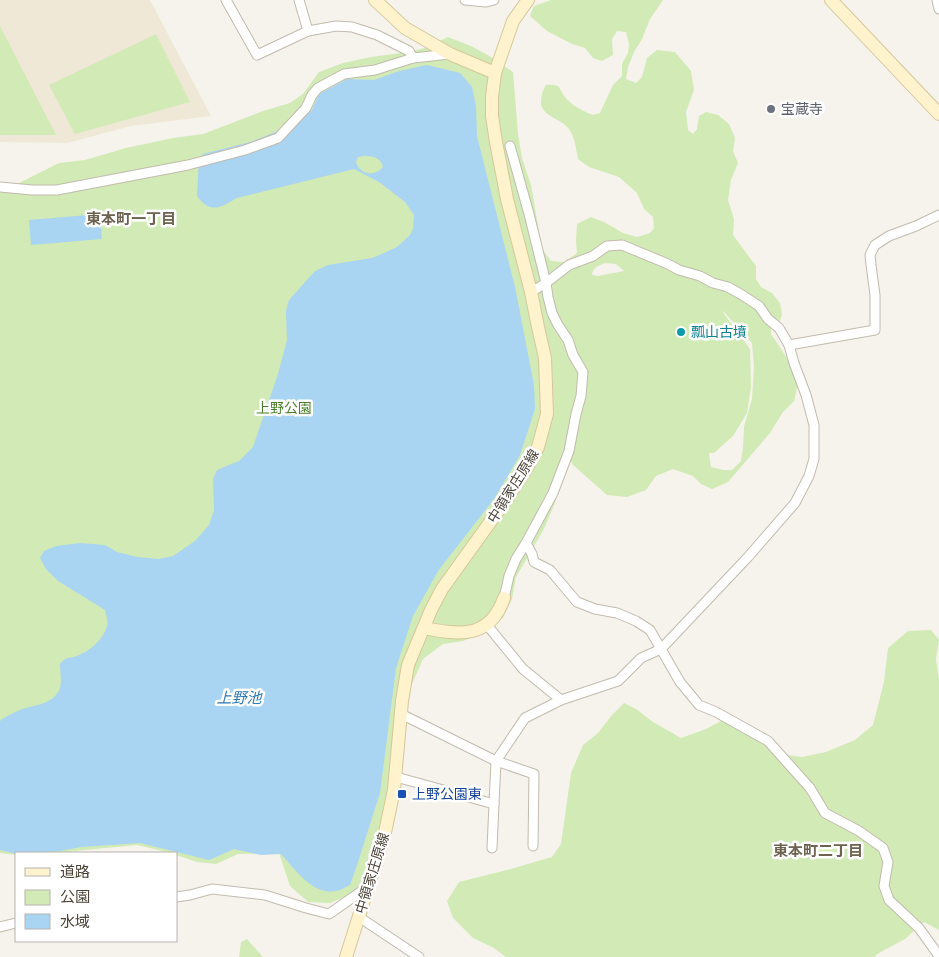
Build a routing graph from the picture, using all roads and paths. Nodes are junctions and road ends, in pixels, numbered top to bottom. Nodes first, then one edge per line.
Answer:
1 (226, 0) edge
2 (298, 0) edge
3 (375, 0) edge
4 (465, 0) edge
5 (494, 0) edge
6 (831, 0) edge
7 (937, 0) edge
8 (527, 1) edge
9 (939, 9) edge
10 (308, 31) junction
11 (450, 54) junction
12 (413, 58) junction
13 (495, 73) junction
14 (939, 114) edge
15 (510, 146) dead end
16 (0, 187) edge
17 (939, 215) edge
18 (546, 283) junction
19 (531, 292) junction
20 (789, 345) junction
21 (526, 543) junction
22 (504, 598) joint
23 (487, 625) junction
24 (424, 628) junction
25 (661, 649) junction
26 (561, 700) junction
27 (401, 714) junction
28 (496, 761) junction
29 (396, 777) junction
30 (494, 804) junction
31 (533, 846) dead end
32 (492, 848) dead end
33 (369, 886) junction
34 (178, 896) edge
35 (359, 917) junction
36 (15, 923) edge
37 (0, 927) edge
38 (939, 956) edge
39 (346, 957) edge
40 (419, 957) edge

1 - 10 street
2 - 10 street
3 - 11 main road
4 - 5 street
6 - 14 main road
7 - 9 street
8 - 13 main road, 中領家庄原線
10 - 12 street
11 - 12 street
11 - 13 main road
12 - 16 street
13 - 19 main road, 中領家庄原線
15 - 18 street
17 - 20 street
18 - 19 street
18 - 20 street
18 - 21 street
19 - 24 main road, 中領家庄原線
20 - 25 street
21 - 22 street
21 - 25 street
22 - 23 main road
23 - 24 main road
23 - 26 street
24 - 27 main road, 中領家庄原線
25 - 26 street
25 - 38 street
26 - 28 street
27 - 28 street
27 - 29 main road, 中領家庄原線
28 - 30 street
28 - 31 street
29 - 30 street
29 - 33 main road, 中領家庄原線
30 - 32 street
33 - 34 street
33 - 35 main road, 中領家庄原線
35 - 39 main road, 中領家庄原線
35 - 40 street
36 - 37 street

